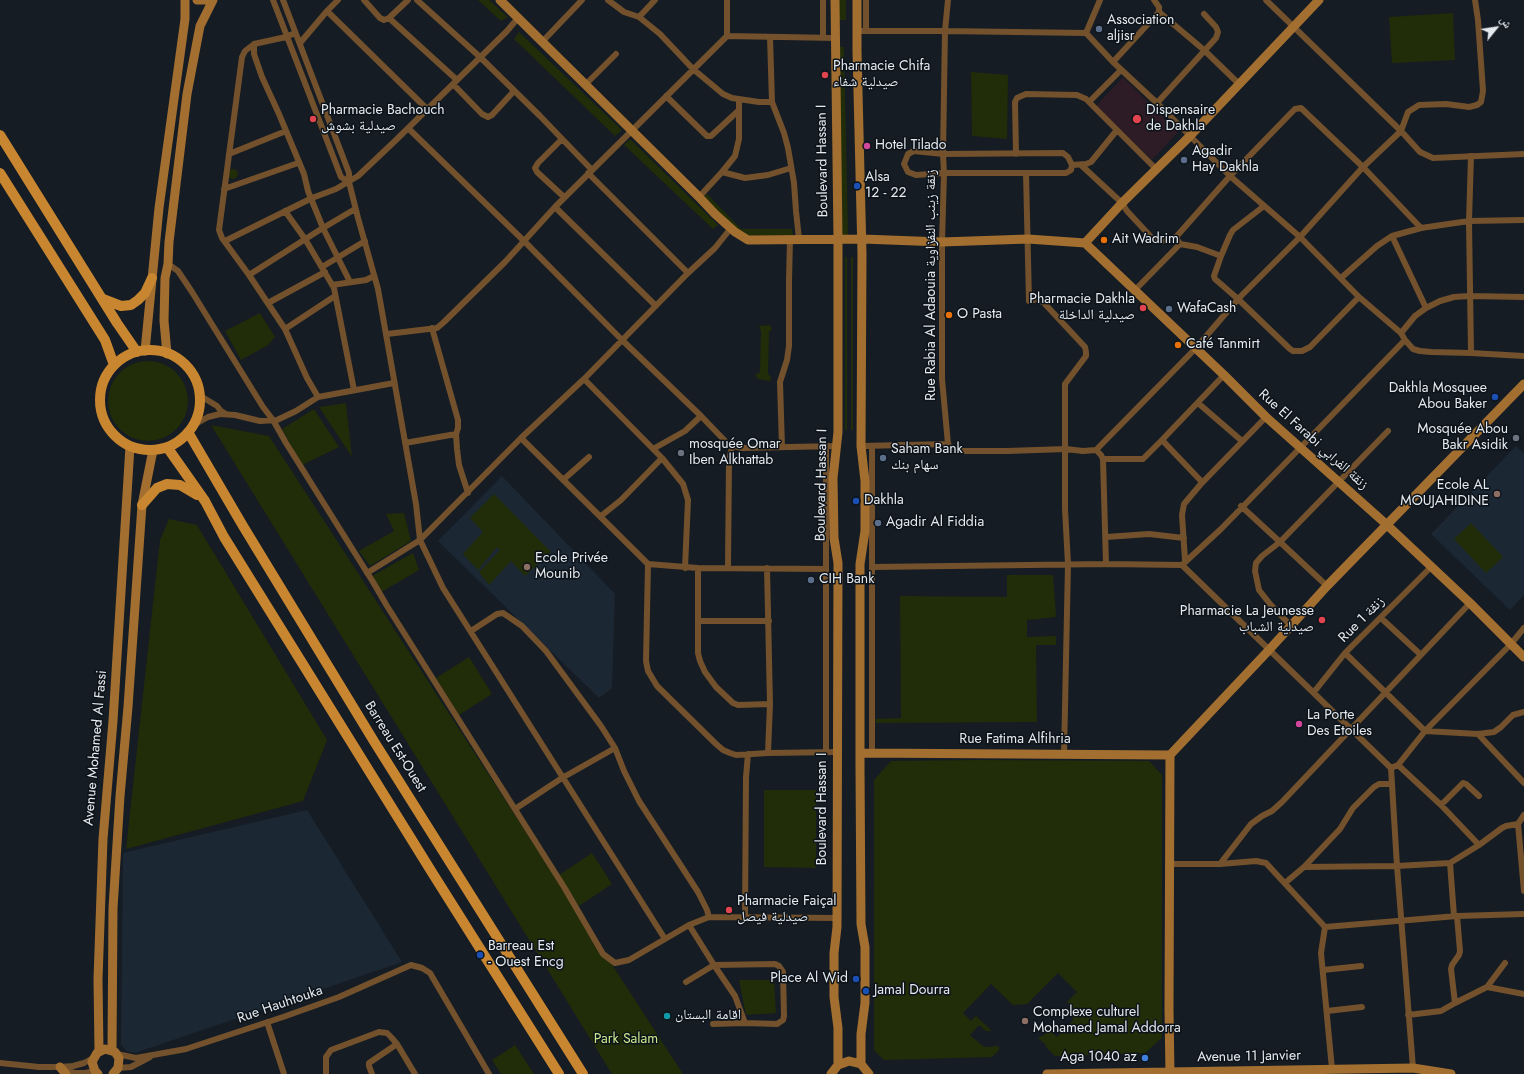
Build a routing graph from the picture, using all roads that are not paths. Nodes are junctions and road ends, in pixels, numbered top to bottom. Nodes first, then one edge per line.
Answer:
1 (185, 0) edge
2 (197, 0) edge
3 (206, 0) edge
4 (213, 0) edge
5 (273, 0) edge
6 (283, 0) edge
7 (338, 0) edge
8 (364, 0) edge
9 (408, 0) edge
10 (417, 0) edge
11 (500, 0) edge
12 (582, 0) edge
13 (608, 0) edge
14 (654, 0) edge
15 (727, 0) edge
16 (823, 0) edge
17 (835, 0) edge
18 (857, 0) edge
19 (866, 0) edge
20 (948, 0) edge
21 (1100, 0) edge
22 (1266, 0) edge
23 (1319, 0) edge
24 (1475, 0) edge
25 (1156, 1) edge
26 (327, 11) junction
27 (1159, 12) junction
28 (1204, 14) dead end
29 (638, 17) junction
30 (389, 18) junction
31 (518, 18) junction
32 (1294, 27) junction
33 (862, 31) junction
34 (945, 31) junction
35 (295, 33) junction
36 (1086, 33) junction
37 (727, 36) junction
38 (286, 37) junction
39 (770, 37) junction
40 (823, 37) junction
41 (836, 38) junction
42 (542, 42) junction
43 (300, 43) junction
44 (254, 44) junction
45 (1204, 50) junction
46 (616, 54) dead end
47 (480, 56) junction
48 (1114, 62) junction
49 (693, 69) junction
50 (1121, 70) junction
51 (455, 82) junction
52 (1238, 83) junction
53 (586, 84) junction
54 (514, 91) junction
55 (666, 96) junction
56 (740, 99) junction
57 (772, 102) junction
58 (1089, 102) junction
59 (1157, 102) junction
60 (427, 109) junction
61 (738, 112) junction
62 (408, 128) junction
63 (632, 130) junction
64 (1117, 130) junction
65 (1401, 131) junction
66 (286, 132) junction
67 (0, 135) edge
68 (1190, 136) junction
69 (562, 139) junction
70 (229, 154) junction
71 (943, 154) junction
72 (1016, 154) junction
73 (1524, 154) edge
74 (1471, 156) junction
75 (298, 163) junction
76 (1072, 165) junction
77 (1081, 165) junction
78 (1363, 167) junction
79 (791, 168) junction
80 (1156, 169) junction
81 (590, 171) junction
82 (722, 172) junction
83 (0, 173) edge
84 (944, 173) junction
85 (1026, 173) junction
86 (1230, 176) junction
87 (349, 182) junction
88 (224, 189) junction
89 (564, 197) junction
90 (700, 197) junction
91 (312, 198) junction
92 (1122, 203) junction
93 (1264, 206) junction
94 (555, 207) junction
95 (355, 209) junction
96 (285, 211) junction
97 (1524, 220) edge
98 (1469, 221) junction
99 (323, 228) junction
100 (732, 228) junction
101 (1421, 228) junction
102 (1176, 236) junction
103 (1392, 236) junction
104 (1300, 237) junction
105 (795, 239) junction
106 (838, 239) junction
107 (862, 239) junction
108 (1028, 239) junction
109 (305, 240) junction
110 (523, 240) junction
111 (225, 241) junction
112 (365, 241) junction
113 (942, 242) junction
114 (1085, 243) junction
115 (1180, 244) junction
116 (1221, 256) junction
117 (338, 257) junction
118 (168, 264) junction
119 (323, 270) junction
120 (688, 273) junction
121 (249, 274) junction
122 (374, 276) junction
123 (152, 278) junction
124 (1341, 278) junction
125 (350, 282) junction
126 (332, 285) junction
127 (1135, 290) junction
128 (335, 296) junction
129 (1360, 296) junction
130 (1469, 296) junction
131 (102, 297) junction
132 (1524, 297) edge
133 (1238, 299) junction
134 (268, 303) junction
135 (656, 306) junction
136 (1426, 308) junction
137 (432, 328) junction
138 (285, 329) junction
139 (1401, 333) junction
140 (387, 334) junction
141 (622, 340) junction
142 (1404, 340) junction
143 (1196, 348) junction
144 (141, 351) junction
145 (1471, 352) junction
146 (167, 354) junction
147 (1524, 356) edge
148 (114, 365) junction
149 (1224, 375) junction
150 (1524, 378) edge
151 (584, 379) junction
152 (394, 383) junction
153 (1521, 387) edge
154 (354, 390) junction
155 (199, 395) junction
156 (318, 397) junction
157 (1198, 403) junction
158 (228, 414) junction
159 (701, 416) junction
160 (1266, 418) junction
161 (273, 420) junction
162 (190, 429) junction
163 (1388, 431) dead end
164 (456, 434) junction
165 (521, 438) junction
166 (1162, 440) junction
167 (1242, 441) junction
168 (405, 443) junction
169 (948, 444) junction
170 (130, 446) junction
171 (732, 446) junction
172 (826, 446) junction
173 (837, 446) junction
174 (860, 446) junction
175 (872, 446) junction
176 (167, 447) junction
177 (782, 447) junction
178 (1300, 448) junction
179 (653, 449) junction
180 (1066, 449) junction
181 (152, 450) junction
182 (1096, 450) junction
183 (589, 457) dead end
184 (662, 458) junction
185 (1103, 459) junction
186 (563, 480) junction
187 (1202, 482) junction
188 (1339, 482) junction
189 (468, 493) junction
190 (205, 501) junction
191 (142, 505) junction
192 (1241, 506) junction
193 (601, 516) junction
194 (1386, 524) junction
195 (1106, 537) junction
196 (1184, 538) junction
197 (420, 540) junction
198 (1280, 542) junction
199 (1184, 563) junction
200 (648, 564) junction
201 (1068, 564) junction
202 (1106, 564) junction
203 (728, 567) junction
204 (873, 567) junction
205 (1431, 567) junction
206 (685, 568) junction
207 (698, 568) junction
208 (767, 568) junction
209 (826, 569) junction
210 (367, 573) junction
211 (1327, 586) junction
212 (1470, 603) junction
213 (1381, 618) junction
214 (698, 621) junction
215 (769, 621) junction
216 (1291, 626) junction
217 (1524, 628) edge
218 (471, 631) junction
219 (1511, 644) junction
220 (1269, 650) junction
221 (1345, 654) junction
222 (1422, 655) junction
223 (1524, 657) edge
224 (1314, 692) junction
225 (1386, 692) junction
226 (770, 704) junction
227 (1524, 712) edge
228 (1352, 729) junction
229 (1425, 731) junction
230 (1478, 734) junction
231 (615, 748) junction
232 (826, 752) junction
233 (837, 752) junction
234 (768, 753) junction
235 (860, 753) junction
236 (748, 754) junction
237 (872, 754) junction
238 (1064, 755) junction
239 (1170, 755) junction
240 (1398, 764) junction
241 (1391, 768) junction
242 (562, 778) junction
243 (1524, 783) edge
244 (1391, 784) junction
245 (1479, 796) dead end
246 (1441, 805) junction
247 (515, 809) junction
248 (1524, 815) edge
249 (1518, 824) junction
250 (1479, 845) junction
251 (1450, 863) junction
252 (1170, 864) junction
253 (1220, 864) junction
254 (1397, 866) junction
255 (1304, 867) junction
256 (1285, 882) junction
257 (1524, 891) edge
258 (1524, 914) edge
259 (1456, 916) junction
260 (709, 917) junction
261 (745, 917) junction
262 (837, 918) junction
263 (1401, 920) junction
264 (689, 925) junction
265 (1325, 928) junction
266 (665, 939) junction
267 (1505, 963) dead end
268 (714, 965) junction
269 (1361, 966) dead end
270 (1323, 970) junction
271 (686, 982) dead end
272 (1487, 987) junction
273 (1524, 994) edge
274 (1456, 1004) junction
275 (1362, 1007) dead end
276 (1327, 1011) junction
277 (1408, 1015) junction
278 (267, 1022) junction
279 (746, 1022) junction
280 (713, 1024) dead end
281 (397, 1044) junction
282 (114, 1052) junction
283 (96, 1055) junction
284 (153, 1055) junction
285 (0, 1063) edge
286 (838, 1065) junction
287 (60, 1067) junction
288 (864, 1068) edge
289 (1413, 1068) junction
290 (1332, 1069) junction
291 (97, 1072) edge
292 (115, 1073) edge
293 (1170, 1073) edge
294 (66, 1074) edge
295 (284, 1074) edge
296 (326, 1074) edge
297 (372, 1074) edge
298 (415, 1074) edge
299 (488, 1074) edge
300 (559, 1074) edge
301 (583, 1074) edge
302 (831, 1074) edge
303 (875, 1074) edge
304 (1047, 1074) edge
305 (1451, 1074) edge

1 - 123 street
2 - 3 street
4 - 118 street
5 - 38 street
6 - 35 street
7 - 26 street
8 - 30 street
9 - 30 street
10 - 47 street
11 - 31 street
12 - 42 street
13 - 29 street
14 - 29 street
15 - 37 street
16 - 40 street
17 - 41 street, Boulevard Hassan I
18 - 33 street
19 - 33 street
20 - 34 street, Rue Rabia Al Adaouia زنقة زينب النفزاوية
21 - 36 street
22 - 32 street
23 - 32 street
24 - 65 street
25 - 27 street
26 - 43 street
26 - 60 street
27 - 45 street
27 - 48 street
28 - 45 street
29 - 49 street
30 - 51 street
31 - 42 street
31 - 47 street
32 - 52 street
32 - 65 street
33 - 34 street
33 - 107 street
34 - 36 street
34 - 71 street, Rue Rabia Al Adaouia زنقة زينب النفزاوية
35 - 38 street
35 - 43 street
36 - 48 street
37 - 39 street
37 - 49 street
38 - 44 street
38 - 87 street
39 - 40 street
39 - 57 street
40 - 41 street
41 - 106 street, Boulevard Hassan I
42 - 53 street
43 - 87 street
44 - 66 street
44 - 70 street
45 - 52 street
45 - 59 street
46 - 53 street
47 - 51 street
47 - 54 street
48 - 50 street
49 - 55 street
49 - 56 street
50 - 58 street
50 - 59 street
51 - 54 street
51 - 60 street
52 - 68 street
53 - 63 street
54 - 69 street
55 - 61 street
55 - 63 street
56 - 57 street
56 - 61 street
57 - 79 street
58 - 64 street
58 - 72 street
59 - 68 street
60 - 62 street
61 - 82 street
62 - 87 street
62 - 110 street
63 - 81 street
63 - 90 street
64 - 77 street
64 - 80 street
65 - 74 street
65 - 78 street
66 - 70 street
66 - 75 street
67 - 131 main road
68 - 80 street
68 - 86 street
69 - 81 street
69 - 89 street
70 - 88 street
71 - 72 street
71 - 84 street, Rue Rabia Al Adaouia زنقة زينب النفزاوية
71 - 84 street
72 - 76 street
73 - 74 street
74 - 98 street
75 - 88 street
75 - 91 street
76 - 77 street
76 - 85 street
77 - 92 street
78 - 86 street
78 - 101 street
78 - 104 street
79 - 82 street
79 - 105 street
80 - 92 street
81 - 89 street
81 - 120 street
82 - 90 street
83 - 148 main road
84 - 85 street
84 - 113 street, Rue Rabia Al Adaouia زنقة زينب النفزاوية
85 - 108 street
86 - 93 street
86 - 102 street
87 - 91 street
87 - 95 street
88 - 111 street
89 - 94 street
90 - 100 street
91 - 96 street
91 - 99 street
92 - 102 street
92 - 114 street
93 - 104 street
93 - 116 street
94 - 110 street
94 - 135 street
95 - 99 street
95 - 112 street
96 - 109 street
96 - 111 street
97 - 98 street
98 - 101 street
98 - 130 street
99 - 109 street
99 - 117 street
100 - 105 street
100 - 120 street
101 - 103 street
102 - 115 street
103 - 124 street
103 - 136 street
104 - 124 street
104 - 133 street
105 - 106 street
105 - 177 street
106 - 107 street
106 - 173 street, Boulevard Hassan I
107 - 113 street
107 - 174 street
108 - 113 street
108 - 114 street
108 - 180 street
109 - 119 street
109 - 121 street
110 - 137 street
110 - 141 street
111 - 121 street
112 - 117 street
112 - 122 street
113 - 169 street, Rue Rabia Al Adaouia زنقة زينب النفزاوية
114 - 127 street, Rue El Farabi زنقة الفرابي
115 - 116 street
115 - 127 street
116 - 133 street
117 - 119 street
117 - 125 street
118 - 146 street
118 - 161 street
119 - 126 street
119 - 134 street
120 - 135 street
121 - 134 street
122 - 125 street
122 - 140 street
123 - 131 main road
123 - 144 street
124 - 129 street
125 - 126 street
126 - 128 street
127 - 143 street, Rue El Farabi زنقة الفرابي
128 - 138 street
128 - 154 street
129 - 133 street
129 - 139 street
130 - 132 street
130 - 136 street
130 - 145 street
131 - 144 main road
133 - 143 street
134 - 138 street
135 - 141 street
136 - 139 street
137 - 140 street
137 - 164 street
138 - 156 street
139 - 142 street
140 - 152 street
141 - 151 street
141 - 159 street
142 - 145 street
142 - 178 street
143 - 149 street, Rue El Farabi زنقة الفرابي
143 - 182 street
144 - 146 main road
144 - 148 main road
145 - 147 street
146 - 155 main road
148 - 170 main road
149 - 157 street
149 - 160 street, Rue El Farabi زنقة الفرابي
150 - 153 street
151 - 165 street
151 - 179 street
152 - 154 street
152 - 168 street
153 - 194 street
154 - 156 street
155 - 158 street
155 - 162 main road
156 - 161 street
157 - 166 street
157 - 167 street
158 - 161 street
158 - 162 street
159 - 171 street
159 - 179 street
160 - 167 street
160 - 178 street, Rue El Farabi زنقة الفرابي
161 - 210 street
162 - 176 main road
162 - 301 main road, Barreau Est-Ouest
163 - 188 street
164 - 168 street
164 - 189 street
165 - 186 street
165 - 189 street
166 - 185 street
166 - 187 street
167 - 187 street
168 - 197 street
169 - 175 street
169 - 180 street
170 - 181 main road
170 - 283 street, Avenue Mohamed Al Fassi
171 - 177 street
171 - 203 street
172 - 173 street
172 - 177 street
172 - 209 street
173 - 233 street, Boulevard Hassan I
174 - 175 street
174 - 235 street
175 - 204 street
176 - 181 main road
176 - 190 main road
178 - 188 street, Rue El Farabi زنقة الفرابي
178 - 192 street
179 - 184 street
180 - 182 street
180 - 201 street
181 - 191 street, Avenue Mohamed Al Fassi
182 - 185 street
183 - 186 street
184 - 193 street
184 - 206 street
185 - 195 street
186 - 193 street
187 - 196 street
188 - 194 street, Rue El Farabi زنقة الفرابي
188 - 198 street
189 - 197 street
190 - 191 main road
190 - 300 main road
191 - 282 street, Avenue Mohamed Al Fassi
192 - 198 street
192 - 199 street
193 - 200 street
194 - 205 street, Rue El Farabi زنقة الفرابي
194 - 211 street
195 - 196 street
195 - 202 street
196 - 199 street
197 - 210 street
197 - 218 street
198 - 211 street
198 - 216 street
199 - 202 street
199 - 220 street
200 - 206 street
200 - 236 street
201 - 202 street
201 - 204 street
201 - 238 street
203 - 207 street
203 - 208 street
204 - 237 street
205 - 212 street, Rue El Farabi زنقة الفرابي
205 - 213 street, Rue 1 زنقة
206 - 207 street
207 - 214 street
208 - 209 street
208 - 215 street
209 - 232 street
210 - 247 street
211 - 216 street
212 - 219 street, Rue El Farabi زنقة الفرابي
212 - 222 street
213 - 221 street, Rue 1 زنقة
213 - 222 street
214 - 215 street
214 - 226 street
215 - 226 street
216 - 220 street
217 - 219 street
218 - 231 street
218 - 242 street
219 - 223 street, Rue El Farabi زنقة الفرابي
219 - 229 street
220 - 224 street
220 - 239 street
221 - 224 street, Rue 1 زنقة
221 - 225 street
222 - 225 street
224 - 228 street
225 - 228 street
225 - 229 street
226 - 234 street
227 - 230 street
228 - 241 street
228 - 253 street
229 - 230 street
229 - 240 street
230 - 243 street
231 - 242 street
231 - 260 street
232 - 233 street
232 - 234 street
233 - 262 street, Boulevard Hassan I
234 - 236 street
235 - 237 street, Rue Fatima Alfihria
235 - 288 street
236 - 261 street
237 - 238 street, Rue Fatima Alfihria
238 - 239 street, Rue Fatima Alfihria
239 - 252 street
240 - 241 street
240 - 246 street
241 - 244 street
242 - 247 street
242 - 266 street
244 - 254 street
244 - 255 street
245 - 246 street
246 - 250 street
247 - 266 street
248 - 249 street
249 - 250 street
249 - 257 street
250 - 251 street
251 - 254 street
251 - 259 street
252 - 253 street
252 - 293 street
253 - 256 street
254 - 255 street
254 - 263 street
255 - 256 street
256 - 265 street
258 - 259 street
259 - 263 street
259 - 274 street
260 - 261 street
260 - 264 street
261 - 262 street
262 - 286 street, Boulevard Hassan I
263 - 265 street
263 - 277 street
264 - 266 street
264 - 268 street
265 - 270 street
267 - 272 street
268 - 271 street
268 - 279 street
268 - 279 street
269 - 270 street
270 - 276 street
272 - 273 street
272 - 274 street
274 - 277 street
275 - 276 street
276 - 290 street
277 - 289 street
278 - 284 street, Rue Hauhtouka
278 - 295 street
278 - 299 street, Rue Hauhtouka
279 - 280 street
281 - 296 street
281 - 297 street
281 - 298 street
282 - 283 street
282 - 284 street, Rue Hauhtouka
282 - 292 street, Avenue Mohamed Al Fassi
283 - 287 street
283 - 291 street, Avenue Mohamed Al Fassi
284 - 292 street, Rue Hauhtouka
285 - 287 street
286 - 288 street
286 - 302 street
287 - 291 street
287 - 294 street
288 - 303 street
289 - 290 street, Avenue 11 Janvier
289 - 305 street, Avenue 11 Janvier
290 - 293 street, Avenue 11 Janvier
293 - 304 street, Avenue 11 Janvier

